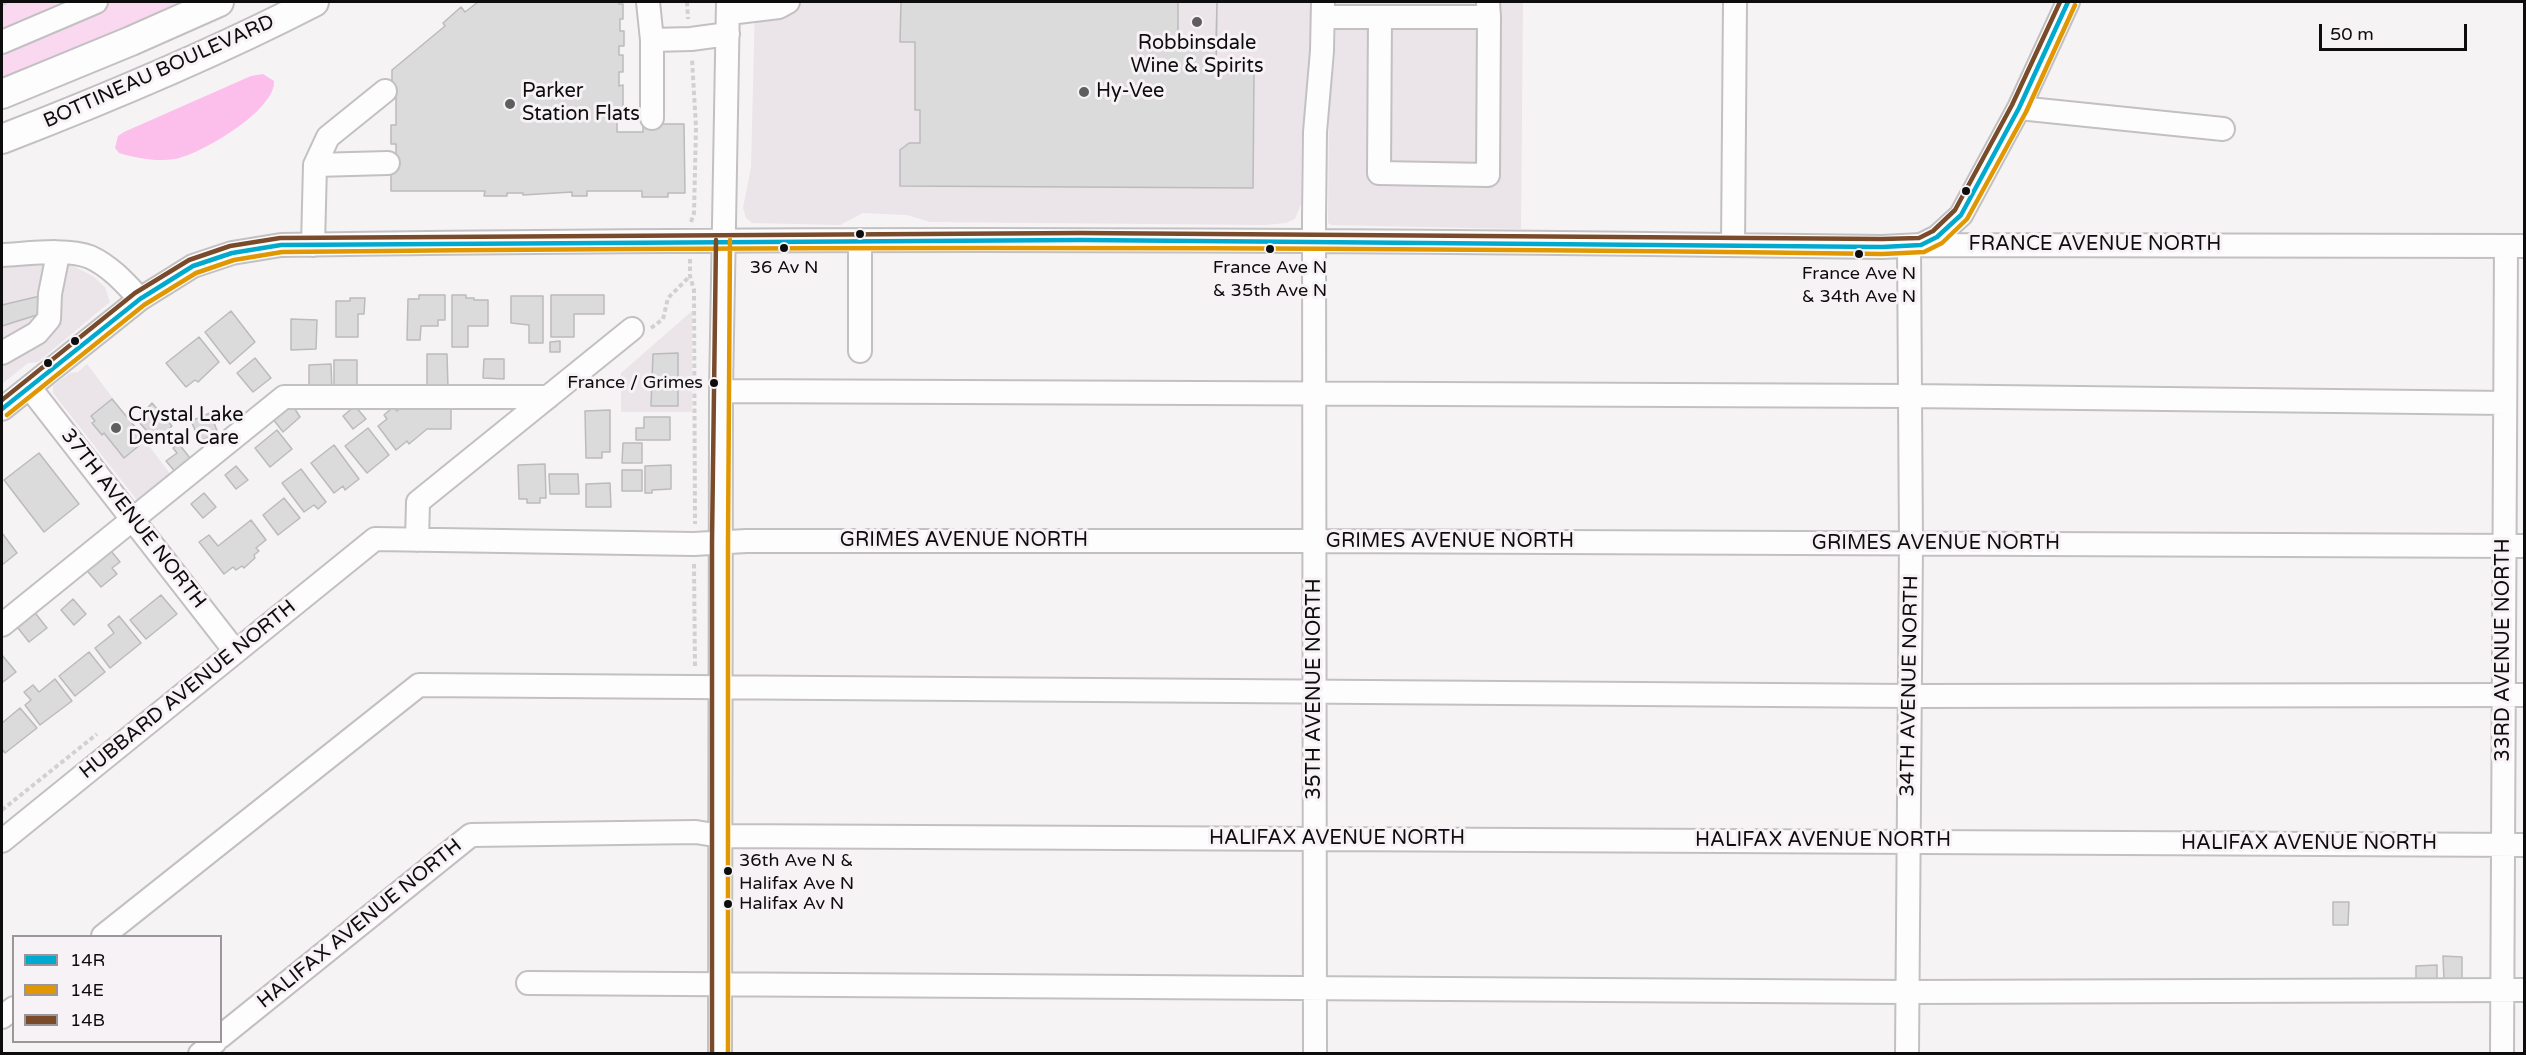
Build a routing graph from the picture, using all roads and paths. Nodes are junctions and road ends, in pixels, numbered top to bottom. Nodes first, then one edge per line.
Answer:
1 (7, 2) edge
2 (96, 2) edge
3 (219, 2) edge
4 (314, 2) edge
5 (328, 2) edge
6 (648, 2) edge
7 (687, 2) edge
8 (788, 2) edge
9 (1735, 2) edge
10 (2068, 2) edge
11 (2, 4) edge
12 (1323, 9) edge
13 (1489, 9) edge
14 (728, 16) edge
15 (1380, 17) junction
16 (273, 23) junction
17 (691, 39) junction
18 (652, 40) junction
19 (2, 42) edge
20 (385, 91) dead end
21 (2, 94) edge
22 (2019, 108) junction
23 (652, 118) dead end
24 (2223, 129) dead end
25 (2, 139) edge
26 (388, 164) dead end
27 (315, 165) junction
28 (691, 221) dead end
29 (723, 240) junction
30 (860, 240) junction
31 (1315, 240) junction
32 (313, 244) junction
33 (1733, 245) junction
34 (1915, 246) junction
35 (2515, 246) edge
36 (58, 254) junction
37 (2, 255) edge
38 (140, 299) junction
39 (663, 319) dead end
40 (633, 329) dead end
41 (860, 351) dead end
42 (2, 353) edge
43 (30, 388) junction
44 (721, 391) junction
45 (1315, 394) junction
46 (1911, 396) junction
47 (548, 397) junction
48 (2505, 403) junction
49 (2, 409) edge
50 (133, 518) junction
51 (694, 523) dead end
52 (375, 539) joint
53 (417, 540) junction
54 (1315, 541) junction
55 (720, 542) junction
56 (1911, 544) junction
57 (2515, 546) edge
58 (694, 565) dead end
59 (2, 625) edge
60 (235, 651) junction
61 (696, 687) junction
62 (720, 687) junction
63 (1315, 692) junction
64 (1909, 696) junction
65 (2514, 696) edge
66 (720, 836) junction
67 (1315, 839) junction
68 (2, 841) edge
69 (1909, 842) junction
70 (2514, 845) edge
71 (104, 935) edge
72 (528, 983) dead end
73 (720, 985) junction
74 (1315, 987) junction
75 (2513, 990) edge
76 (1908, 992) junction
77 (222, 1035) edge
78 (212, 1043) edge
79 (200, 1053) edge
80 (720, 1053) edge
81 (1315, 1053) edge
82 (1907, 1053) edge
83 (2502, 1053) edge

1 - 11 path
2 - 19 street
3 - 21 main road, BOTTINEAU BOULEVARD
4 - 16 main road, BOTTINEAU BOULEVARD
5 - 16 main road
6 - 18 street
7 - 17 path
8 - 14 street
9 - 33 street
10 - 22 street
12 - 15 street
12 - 31 street, 35TH AVENUE NORTH
13 - 15 street
13 - 15 street
14 - 17 street
14 - 29 street
16 - 25 main road, BOTTINEAU BOULEVARD
17 - 18 street
17 - 28 path
18 - 23 street
20 - 27 street
22 - 24 street
22 - 34 street
26 - 27 street
27 - 32 street
29 - 30 street, FRANCE AVENUE NORTH
29 - 32 street, FRANCE AVENUE NORTH
29 - 44 street
30 - 31 street, FRANCE AVENUE NORTH
30 - 41 street
31 - 33 street, FRANCE AVENUE NORTH
31 - 45 street, 35TH AVENUE NORTH
32 - 38 street, FRANCE AVENUE NORTH
33 - 34 street, FRANCE AVENUE NORTH
34 - 35 street, FRANCE AVENUE NORTH
34 - 46 street, 34TH AVENUE NORTH
35 - 48 street, 33RD AVENUE NORTH
36 - 37 street
36 - 38 street
36 - 42 street
38 - 43 street, FRANCE AVENUE NORTH
39 - 51 path
40 - 47 street
43 - 49 street, FRANCE AVENUE NORTH
43 - 50 street, 37TH AVENUE NORTH
44 - 45 street
44 - 55 street
45 - 46 street
45 - 54 street, 35TH AVENUE NORTH
46 - 48 street
46 - 56 street, 34TH AVENUE NORTH
47 - 50 street
47 - 53 street
48 - 57 street, 33RD AVENUE NORTH
50 - 59 street
50 - 60 street, 37TH AVENUE NORTH
52 - 53 street, GRIMES AVENUE NORTH
52 - 60 street, HUBBARD AVENUE NORTH
53 - 55 street, GRIMES AVENUE NORTH
54 - 55 street, GRIMES AVENUE NORTH
54 - 56 street, GRIMES AVENUE NORTH
54 - 63 street, 35TH AVENUE NORTH
55 - 62 street
56 - 57 street, GRIMES AVENUE NORTH
56 - 64 street, 34TH AVENUE NORTH
57 - 65 street, 33RD AVENUE NORTH
58 - 61 path
60 - 68 street, HUBBARD AVENUE NORTH
61 - 62 street
61 - 71 street
62 - 63 street
62 - 66 street
63 - 64 street
63 - 67 street, 35TH AVENUE NORTH
64 - 65 street
64 - 69 street, 34TH AVENUE NORTH
65 - 70 street, 33RD AVENUE NORTH
66 - 67 street, HALIFAX AVENUE NORTH
66 - 73 street
66 - 77 street, HALIFAX AVENUE NORTH
67 - 69 street, HALIFAX AVENUE NORTH
67 - 74 street, 35TH AVENUE NORTH
69 - 70 street, HALIFAX AVENUE NORTH
69 - 76 street, 34TH AVENUE NORTH
70 - 75 street, 33RD AVENUE NORTH
72 - 73 street
73 - 74 street
73 - 80 street
74 - 76 street
74 - 81 street, 35TH AVENUE NORTH
75 - 76 street
75 - 83 street, 33RD AVENUE NORTH
76 - 82 street, 34TH AVENUE NORTH
78 - 79 street

